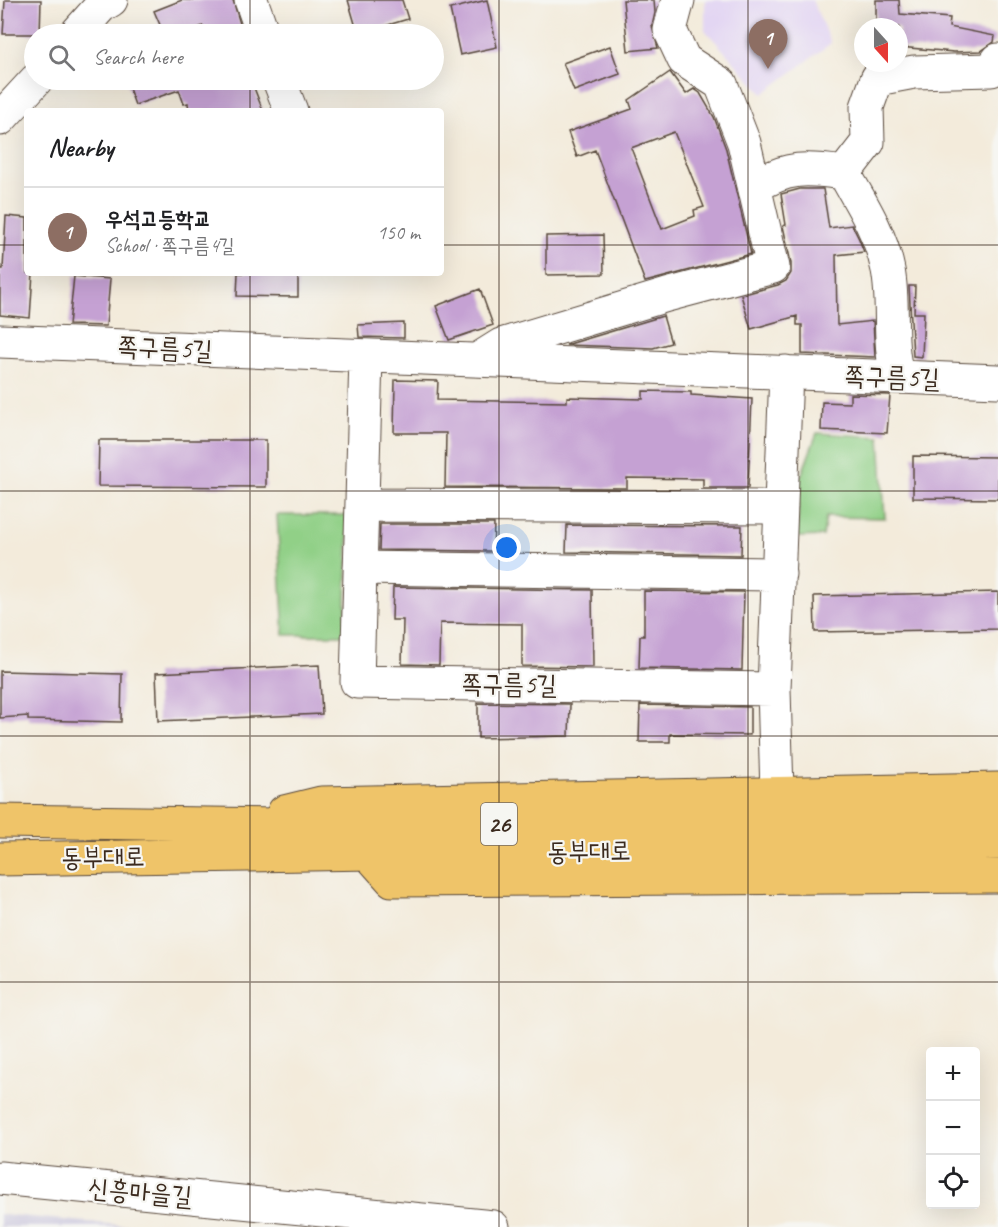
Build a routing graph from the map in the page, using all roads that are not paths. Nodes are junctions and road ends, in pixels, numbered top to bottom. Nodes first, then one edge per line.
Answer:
1 (111, 0) edge
2 (251, 0) edge
3 (678, 0) edge
4 (85, 24) edge
5 (259, 24) edge
6 (998, 60) edge
7 (27, 90) edge
8 (283, 90) edge
9 (290, 108) edge
10 (0, 119) edge
11 (844, 173) junction
12 (755, 187) junction
13 (0, 341) edge
14 (366, 357) junction
15 (475, 362) junction
16 (786, 372) junction
17 (898, 377) junction
18 (998, 381) edge
19 (362, 505) junction
20 (781, 507) junction
21 (360, 568) junction
22 (779, 574) junction
23 (774, 688) junction
24 (998, 789) edge
25 (777, 793) junction
26 (998, 818) edge
27 (0, 821) edge
28 (234, 824) junction
29 (998, 843) edge
30 (368, 854) junction
31 (0, 859) edge
32 (998, 876) edge
33 (0, 1178) edge
34 (493, 1227) edge

1 - 4 street
2 - 5 street
3 - 12 street
6 - 11 street
7 - 10 street
8 - 9 street
11 - 12 street
11 - 17 street
12 - 15 street
13 - 14 street, 쪽구름5길
14 - 15 street, 쪽구름5길
14 - 19 street, 쪽구름5길
15 - 16 street, 쪽구름5길
16 - 17 street, 쪽구름5길
16 - 20 street
17 - 18 street, 쪽구름5길
19 - 20 street
19 - 21 street, 쪽구름5길
20 - 22 street
21 - 22 street
21 - 23 street, 쪽구름5길
22 - 23 street
23 - 25 street
24 - 25 main road
25 - 28 main road
26 - 28 main road, 동부대로 / 26
27 - 28 main road, 동부대로 / 26
29 - 30 main road, 동부대로 / 26
30 - 31 main road, 동부대로 / 26
30 - 32 main road
33 - 34 street, 신흥마을길

